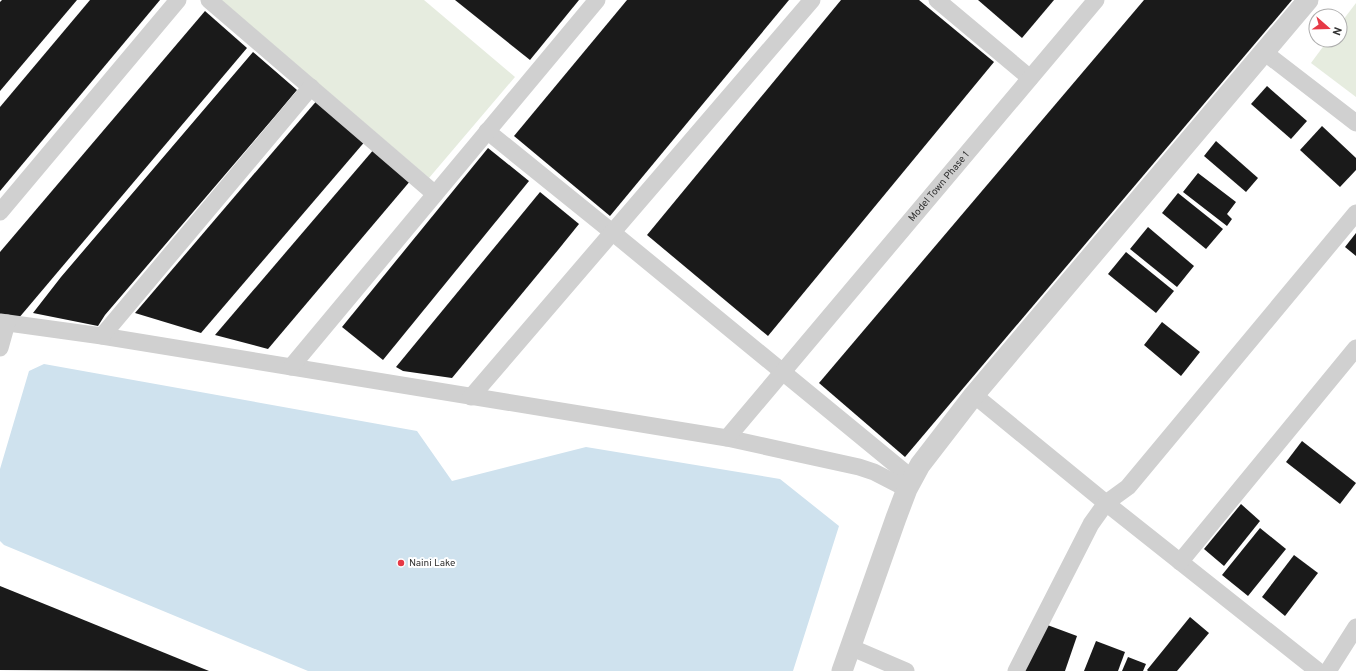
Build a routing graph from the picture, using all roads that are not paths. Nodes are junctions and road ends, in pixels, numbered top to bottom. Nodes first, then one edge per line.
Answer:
1 (178, 0) edge
2 (209, 0) edge
3 (596, 0) edge
4 (812, 0) edge
5 (1096, 0) edge
6 (1308, 0) edge
7 (948, 3) edge
8 (1264, 52) junction
9 (1030, 78) junction
10 (311, 87) junction
11 (1356, 123) edge
12 (487, 131) junction
13 (435, 194) junction
14 (0, 212) edge
15 (1356, 213) edge
16 (612, 232) junction
17 (4, 323) edge
18 (102, 336) junction
19 (0, 348) edge
20 (1356, 348) edge
21 (291, 367) junction
22 (782, 373) junction
23 (974, 395) junction
24 (471, 396) junction
25 (727, 438) junction
26 (910, 484) junction
27 (1106, 503) junction
28 (1180, 562) junction
29 (1356, 627) edge
30 (850, 647) junction
31 (842, 671) edge
32 (906, 671) edge
33 (1016, 671) edge
34 (1318, 671) edge
35 (1328, 671) edge

1 - 14 street
2 - 10 street
3 - 12 street
4 - 16 street
5 - 9 street, Model Town Phase 1
6 - 8 street
7 - 9 street
8 - 11 street
8 - 23 street
9 - 22 street, Model Town Phase 1
10 - 13 street
10 - 18 street
12 - 13 street
12 - 16 street
13 - 21 street
15 - 27 street
16 - 22 street
16 - 24 street
17 - 18 street
17 - 19 street
18 - 21 street
20 - 28 street
21 - 24 street
22 - 25 street, Model Town Phase 1
22 - 26 street
23 - 26 street
23 - 27 street
24 - 25 street
25 - 26 street
26 - 30 street
27 - 28 street
27 - 33 street
28 - 34 street
29 - 35 street
30 - 31 street
30 - 32 street

